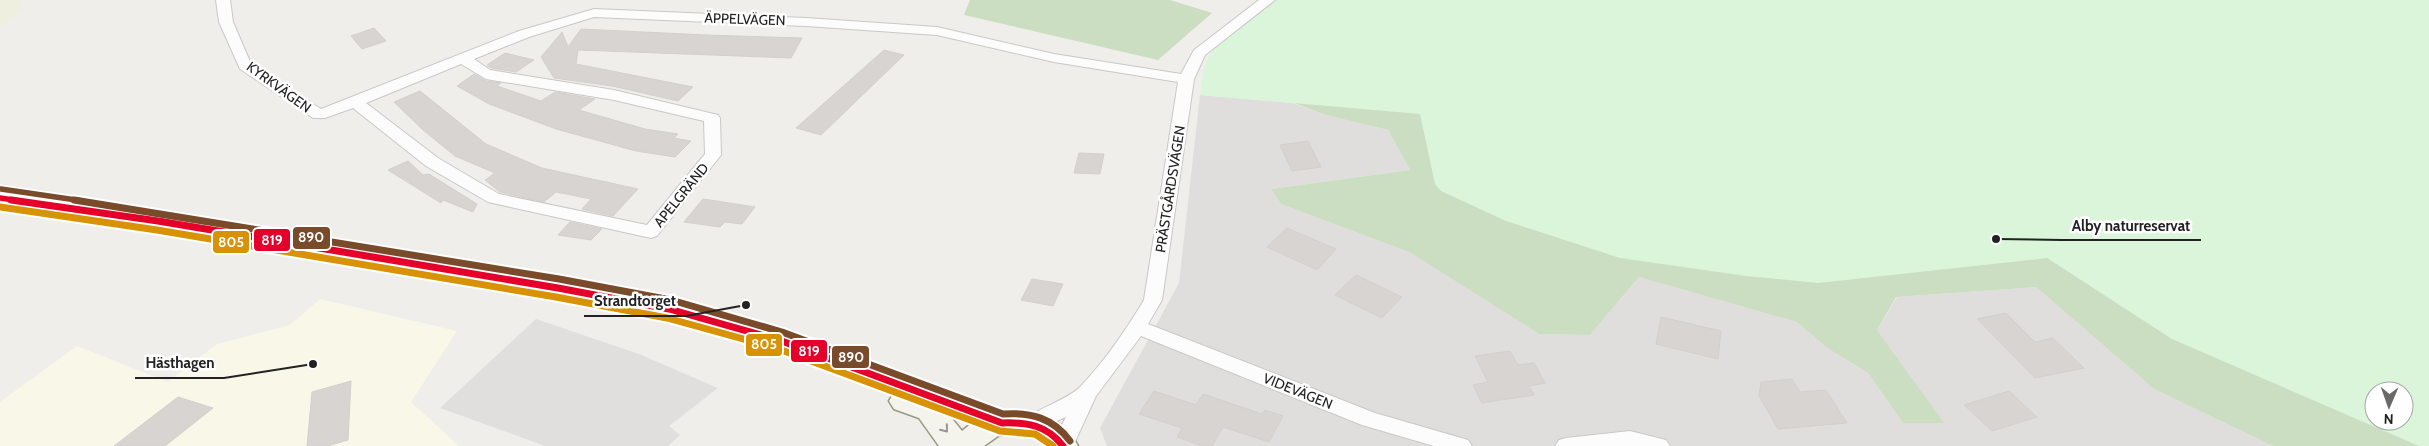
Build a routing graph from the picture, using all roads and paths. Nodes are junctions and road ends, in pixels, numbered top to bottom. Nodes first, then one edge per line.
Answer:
1 (223, 0) edge
2 (1268, 0) edge
3 (595, 6) edge
4 (463, 58) junction
5 (1186, 79) junction
6 (356, 103) junction
7 (319, 115) joint
8 (0, 198) edge
9 (558, 288) junction
10 (1137, 327) junction
11 (1087, 394) junction
12 (1002, 423) junction
13 (1033, 423) junction
14 (1063, 445) edge
15 (956, 446) edge
16 (967, 446) edge
17 (1461, 446) edge
18 (1566, 446) edge
19 (1659, 446) edge

1 - 7 street, KYRKVÄGEN
2 - 5 street, PRÄSTGÅRDSVÄGEN
3 - 4 street, ÄPPELVÄGEN
3 - 5 street, ÄPPELVÄGEN
4 - 6 street, ÄPPELVÄGEN
4 - 6 street, APELGRÄND
5 - 10 street, PRÄSTGÅRDSVÄGEN
6 - 7 street, ÄPPELVÄGEN
8 - 9 main road
9 - 12 main road
9 -> 15 main road
10 - 11 street, PRÄSTGÅRDSVÄGEN
10 - 17 street, VIDEVÄGEN
11 - 13 street, PRÄSTGÅRDSVÄGEN
11 - 14 street, PRÄSTGÅRDSVÄGEN
12 - 13 main road
12 - 16 main road
13 - 14 main road
18 - 19 street

